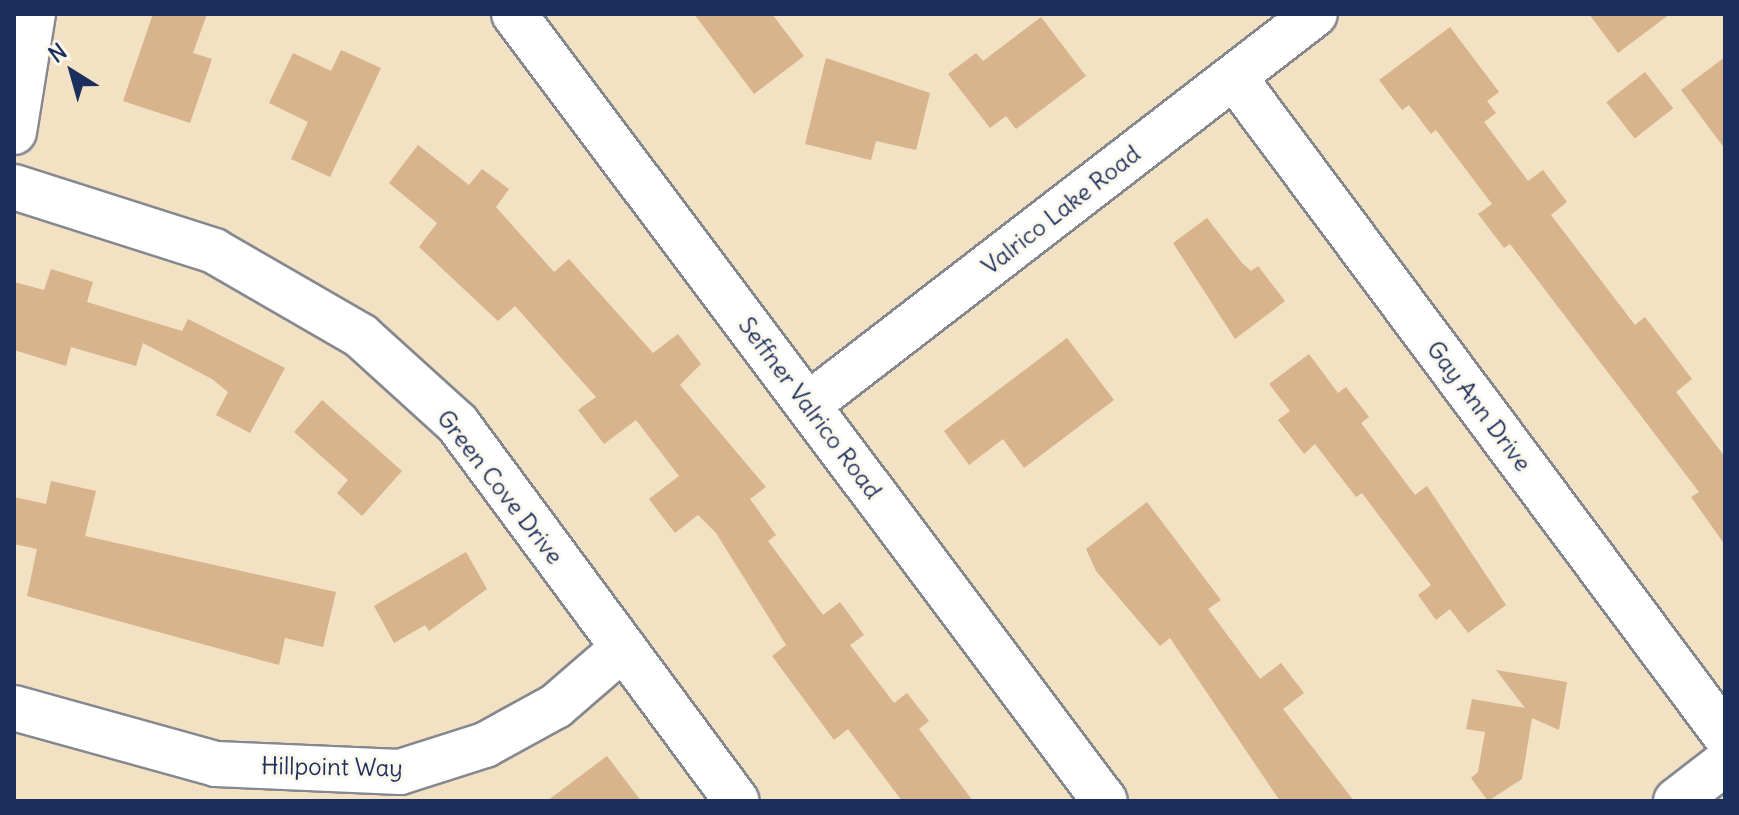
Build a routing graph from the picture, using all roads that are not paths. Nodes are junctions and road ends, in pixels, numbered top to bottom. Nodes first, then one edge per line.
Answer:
1 (33, 14) edge
2 (514, 14) edge
3 (1315, 14) edge
4 (1234, 77) junction
5 (14, 132) edge
6 (14, 187) edge
7 (808, 405) junction
8 (623, 648) junction
9 (14, 708) edge
10 (1725, 735) edge
11 (1725, 763) edge
12 (737, 801) edge
13 (1105, 801) edge
14 (1676, 801) edge

1 - 5 street
2 - 7 street, Seffner Valrico Road
3 - 4 street, Valrico Lake Road
4 - 7 street, Valrico Lake Road
4 - 10 street, Gay Ann Drive
6 - 8 street, Green Cove Drive
7 - 13 street, Seffner Valrico Road
8 - 9 street, Hillpoint Way
8 - 12 street, Green Cove Drive
11 - 14 street

